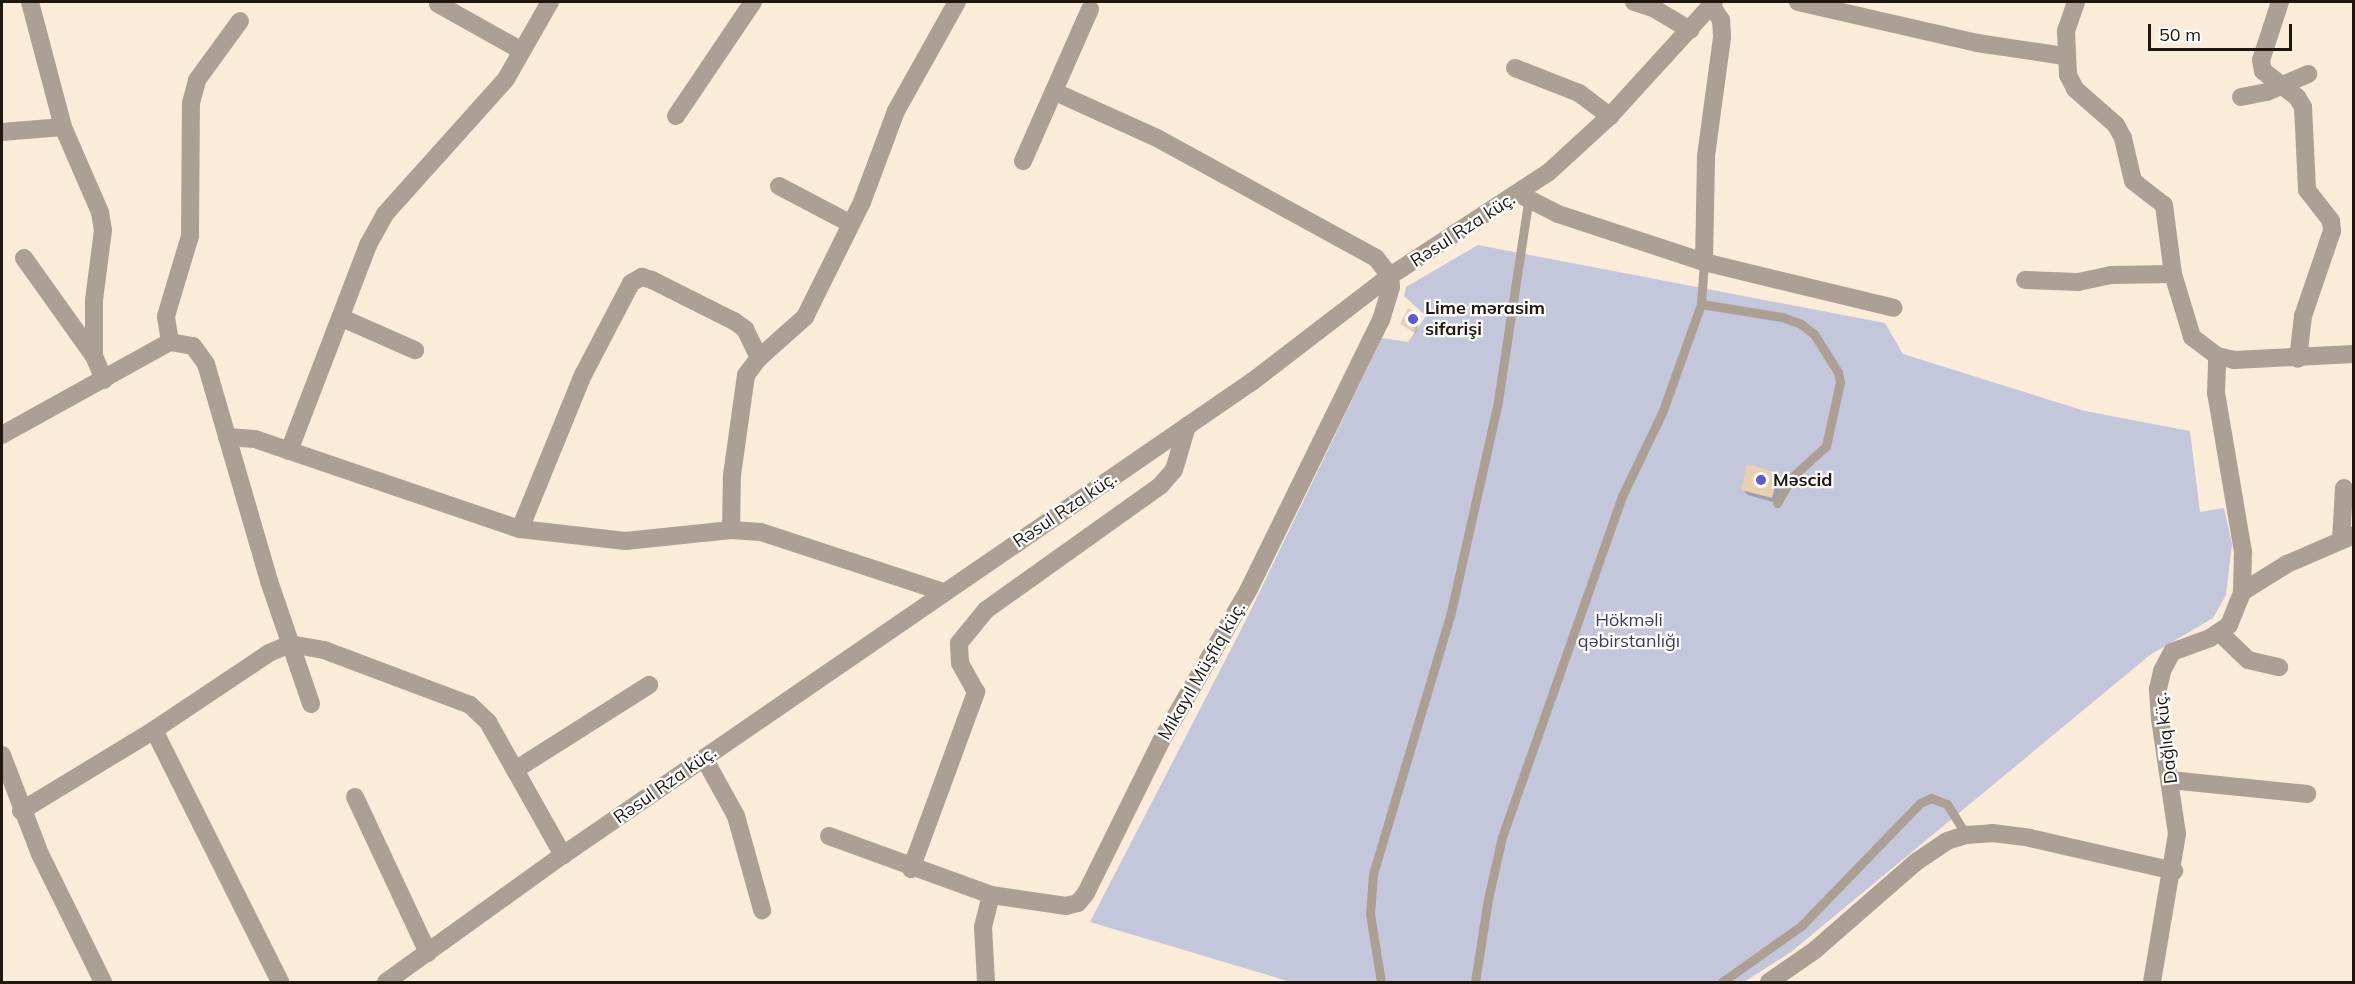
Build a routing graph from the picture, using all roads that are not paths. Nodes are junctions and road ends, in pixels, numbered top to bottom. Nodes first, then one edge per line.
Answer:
1 (30, 2) edge
2 (550, 2) edge
3 (753, 2) edge
4 (957, 2) edge
5 (1634, 2) edge
6 (1798, 2) edge
7 (2076, 2) edge
8 (2280, 2) edge
9 (1713, 3) edge
10 (438, 4) dead end
11 (1090, 9) dead end
12 (240, 21) dead end
13 (1690, 30) junction
14 (522, 51) junction
15 (2064, 56) junction
16 (1515, 68) dead end
17 (2308, 74) dead end
18 (2280, 86) junction
19 (1055, 92) junction
20 (2241, 97) dead end
21 (676, 116) dead end
22 (1610, 116) junction
23 (63, 127) junction
24 (2, 132) edge
25 (1023, 161) dead end
26 (779, 186) dead end
27 (1523, 198) junction
28 (851, 224) junction
29 (24, 258) dead end
30 (1704, 262) junction
31 (2173, 274) junction
32 (1390, 276) junction
33 (2025, 280) dead end
34 (1701, 304) junction
35 (1894, 308) dead end
36 (342, 318) junction
37 (170, 342) junction
38 (415, 350) dead end
39 (2354, 354) edge
40 (94, 356) junction
41 (2217, 356) junction
42 (759, 358) junction
43 (2298, 359) junction
44 (104, 380) junction
45 (1187, 426) junction
46 (2, 435) edge
47 (227, 437) junction
48 (288, 451) junction
49 (2344, 488) dead end
50 (1777, 503) dead end
51 (520, 530) junction
52 (731, 530) junction
53 (2347, 537) edge
54 (944, 592) junction
55 (2242, 592) junction
56 (2220, 633) junction
57 (290, 644) junction
58 (2279, 667) dead end
59 (649, 685) dead end
60 (310, 704) dead end
61 (154, 730) junction
62 (2, 755) edge
63 (704, 758) junction
64 (515, 770) junction
65 (2170, 780) junction
66 (2307, 794) dead end
67 (355, 797) dead end
68 (21, 811) junction
69 (1966, 835) junction
70 (830, 836) dead end
71 (563, 855) junction
72 (911, 869) junction
73 (2174, 871) junction
74 (991, 895) junction
75 (762, 910) dead end
76 (428, 953) junction
77 (103, 982) edge
78 (280, 982) edge
79 (386, 982) edge
80 (986, 982) edge
81 (1381, 982) edge
82 (1475, 982) edge
83 (1722, 982) edge
84 (1770, 982) edge
85 (2152, 982) edge

1 - 23 street
2 - 14 street
3 - 21 street
4 - 28 street
5 - 13 street
6 - 15 street
7 - 15 street
8 - 18 street
9 - 13 street, Rəsul Rza küç.
9 - 30 street
10 - 14 street
11 - 19 street
12 - 37 street
13 - 22 street, Rəsul Rza küç.
14 - 36 street
15 - 31 street
16 - 22 street
17 - 18 street
18 - 20 street
18 - 43 street
19 - 25 street
19 - 32 street
22 - 27 street, Rəsul Rza küç.
23 - 24 street
23 - 40 street
26 - 28 street
27 - 30 street
27 - 32 street, Rəsul Rza küç.
27 - 81 lane
28 - 42 street
29 - 40 street
30 - 34 lane
30 - 35 street
31 - 33 street
31 - 41 street
32 - 45 street, Rəsul Rza küç.
32 - 74 street, Mikayıl Müşfiq küç.
34 - 50 lane
34 - 82 lane
36 - 38 street
36 - 48 street
37 - 44 street
37 - 47 street
39 - 43 street
40 - 44 street
41 - 43 street
41 - 55 street
42 - 51 street
42 - 52 street
44 - 46 street
45 - 54 street, Rəsul Rza küç.
45 - 72 street
47 - 48 street
47 - 57 street
48 - 51 street
49 - 53 street
51 - 52 street
52 - 54 street
53 - 55 street
54 - 63 street, Rəsul Rza küç.
55 - 56 street
56 - 58 street
56 - 65 street, Dağlıq küç.
57 - 60 street
57 - 61 street
57 - 64 street
59 - 64 street
61 - 68 street
61 - 78 street
62 - 68 street
63 - 71 street, Rəsul Rza küç.
63 - 75 street
64 - 71 street
65 - 66 street
65 - 73 street, Dağlıq küç.
67 - 76 street
68 - 77 street
69 - 73 street
69 - 83 lane
69 - 84 street
70 - 72 street, Mikayıl Müşfiq küç.
71 - 76 street, Rəsul Rza küç.
72 - 74 street, Mikayıl Müşfiq küç.
73 - 85 street, Dağlıq küç.
74 - 80 street
76 - 79 street, Rəsul Rza küç.

